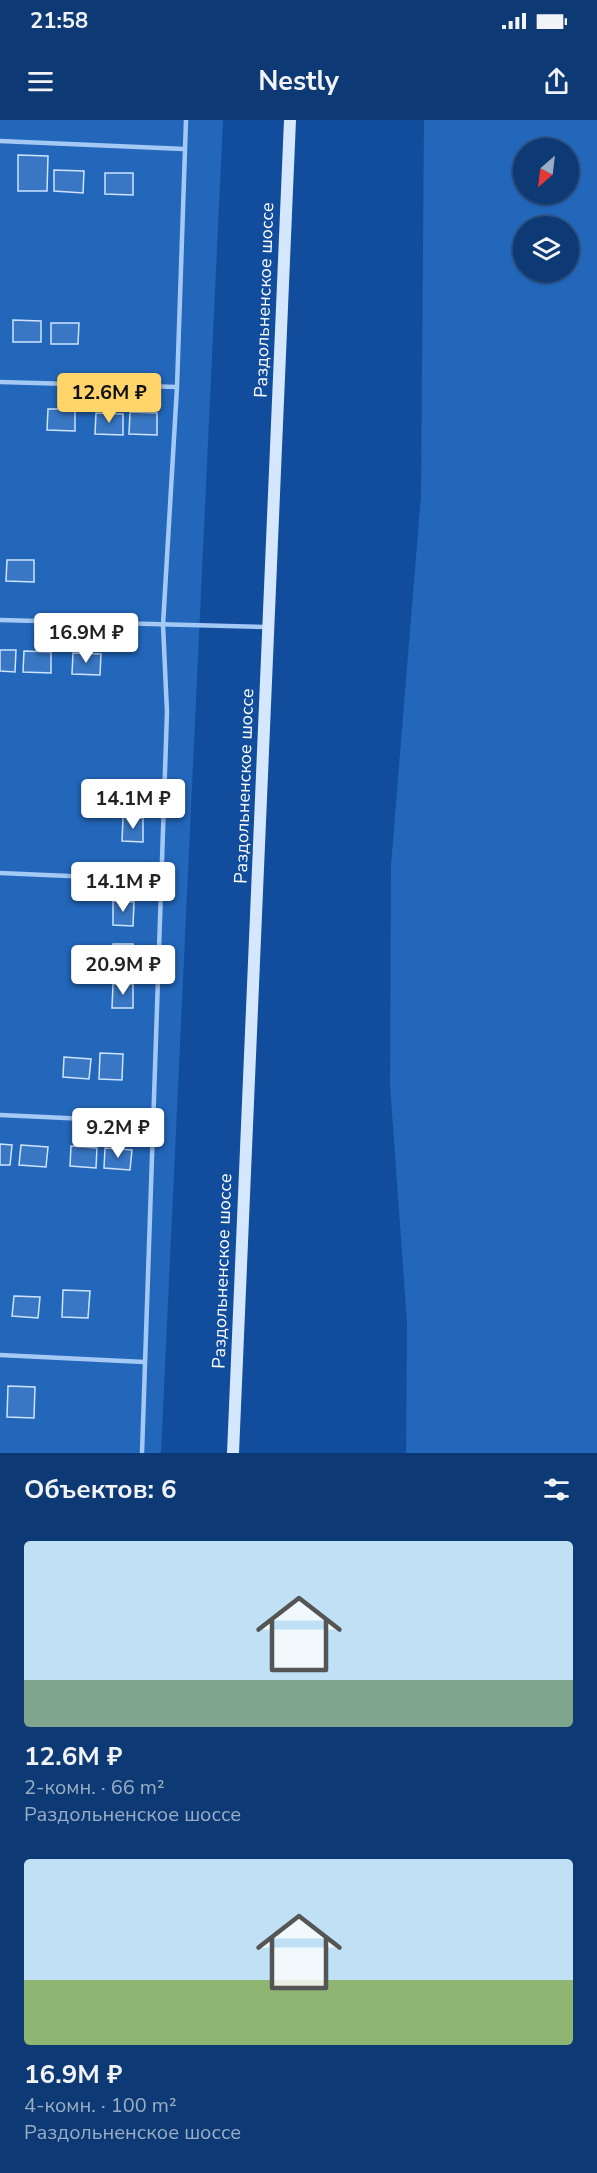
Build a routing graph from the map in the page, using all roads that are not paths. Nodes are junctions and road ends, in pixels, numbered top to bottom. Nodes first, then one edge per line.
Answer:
1 (186, 120) edge
2 (290, 120) edge
3 (0, 141) edge
4 (184, 149) junction
5 (0, 381) edge
6 (177, 387) junction
7 (0, 620) edge
8 (164, 625) junction
9 (268, 627) junction
10 (0, 873) edge
11 (160, 880) junction
12 (0, 1115) edge
13 (153, 1122) junction
14 (0, 1355) edge
15 (144, 1362) junction
16 (142, 1453) edge
17 (233, 1453) edge

1 - 4 lane
2 - 9 main road, Раздольненское шоссе
3 - 4 lane
4 - 6 lane
5 - 6 lane
6 - 8 lane
7 - 8 lane
8 - 9 lane
8 - 11 lane
9 - 17 main road, Раздольненское шоссе
10 - 11 lane
11 - 13 lane
12 - 13 lane
13 - 15 lane
14 - 15 lane
15 - 16 lane

